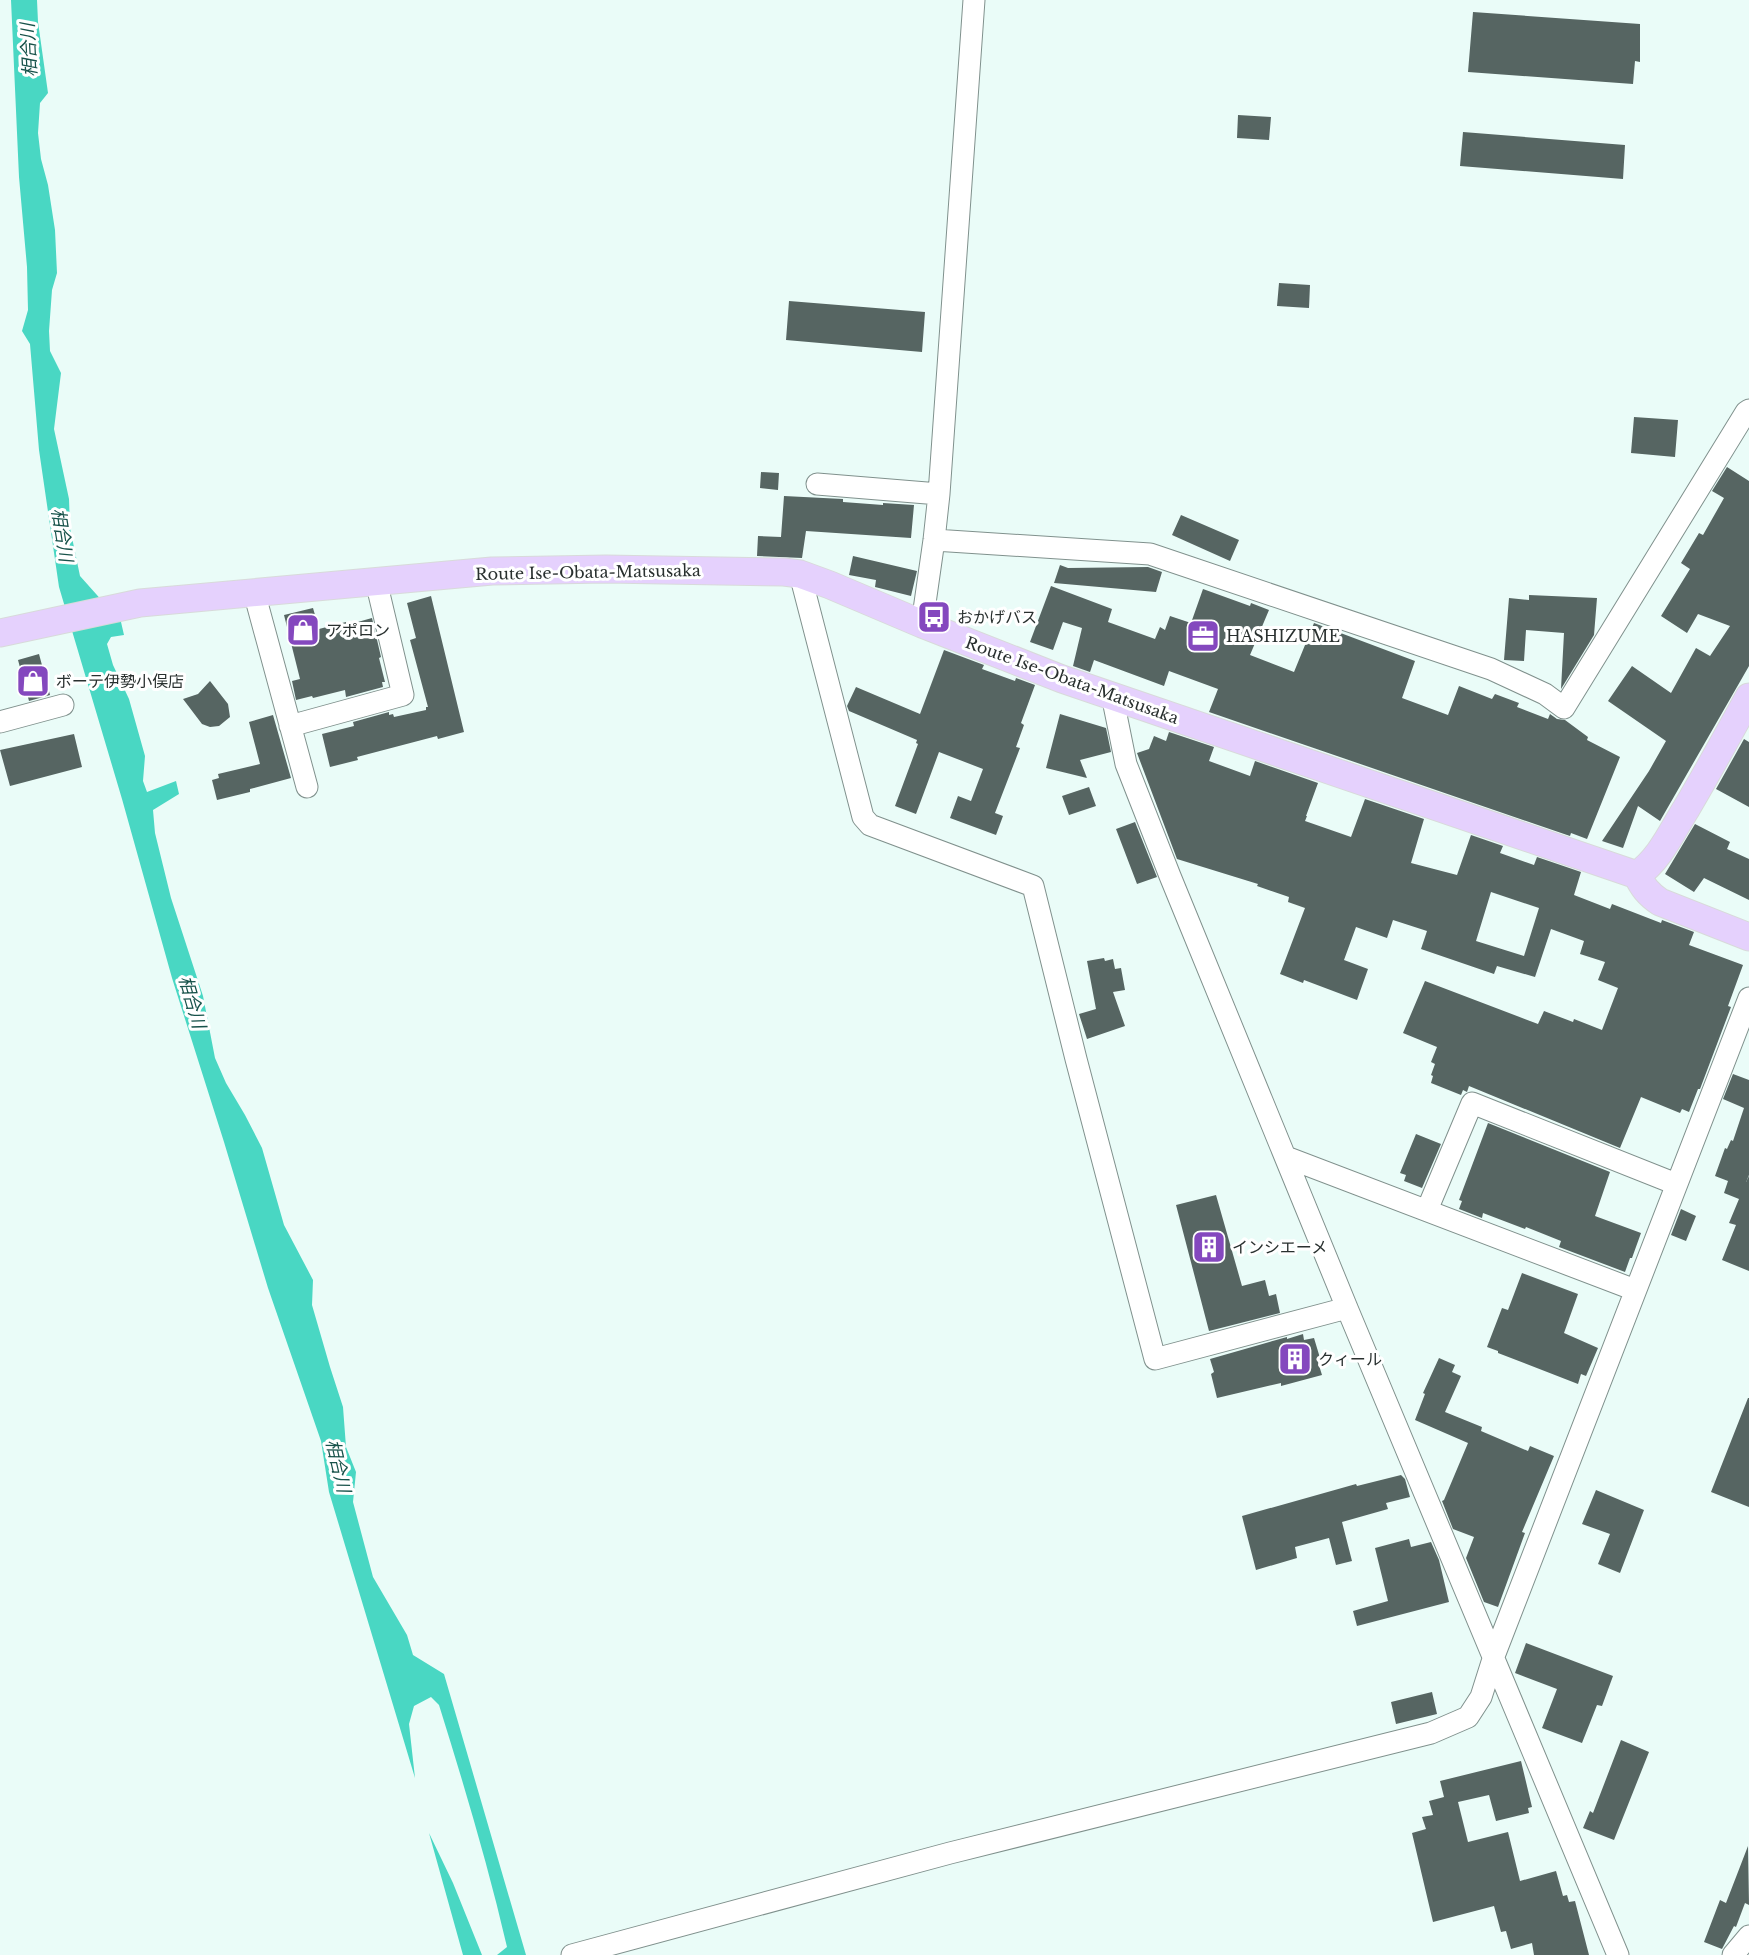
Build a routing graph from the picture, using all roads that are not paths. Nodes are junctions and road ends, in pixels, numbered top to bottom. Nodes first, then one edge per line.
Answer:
1 (975, 0) edge
2 (1749, 410) edge
3 (817, 484) dead end
4 (939, 494) junction
5 (934, 540) junction
6 (800, 574) junction
7 (376, 582) junction
8 (254, 592) junction
9 (922, 624) junction
10 (0, 633) edge
11 (1112, 695) junction
12 (1749, 697) edge
13 (63, 705) dead end
14 (0, 722) edge
15 (290, 726) junction
16 (307, 787) dead end
17 (1637, 875) junction
18 (1749, 937) edge
19 (1749, 998) edge
20 (1286, 1157) junction
21 (1676, 1184) junction
22 (1427, 1210) junction
23 (1635, 1290) junction
24 (1347, 1308) junction
25 (1494, 1656) junction
26 (1749, 1936) edge
27 (572, 1955) edge
28 (1618, 1955) edge
29 (1733, 1955) edge

1 - 4 street
2 - 5 street
3 - 4 street
4 - 5 street
5 - 9 street
6 - 7 main road, Route Ise-Obata-Matsusaka
6 - 9 main road, Route Ise-Obata-Matsusaka
6 - 24 street
7 - 8 main road, Route Ise-Obata-Matsusaka
7 - 15 street
8 - 10 main road, Route Ise-Obata-Matsusaka
8 - 15 street
9 - 11 main road, Route Ise-Obata-Matsusaka
11 - 17 main road, Route Ise-Obata-Matsusaka
11 - 20 street
12 - 17 main road
13 - 14 street
15 - 16 street
17 - 18 main road
19 - 21 street
20 - 22 street
20 - 24 street
21 - 22 street
21 - 23 street
22 - 23 street
23 - 25 street
24 - 25 street
25 - 27 street
25 - 28 street
26 - 29 street

